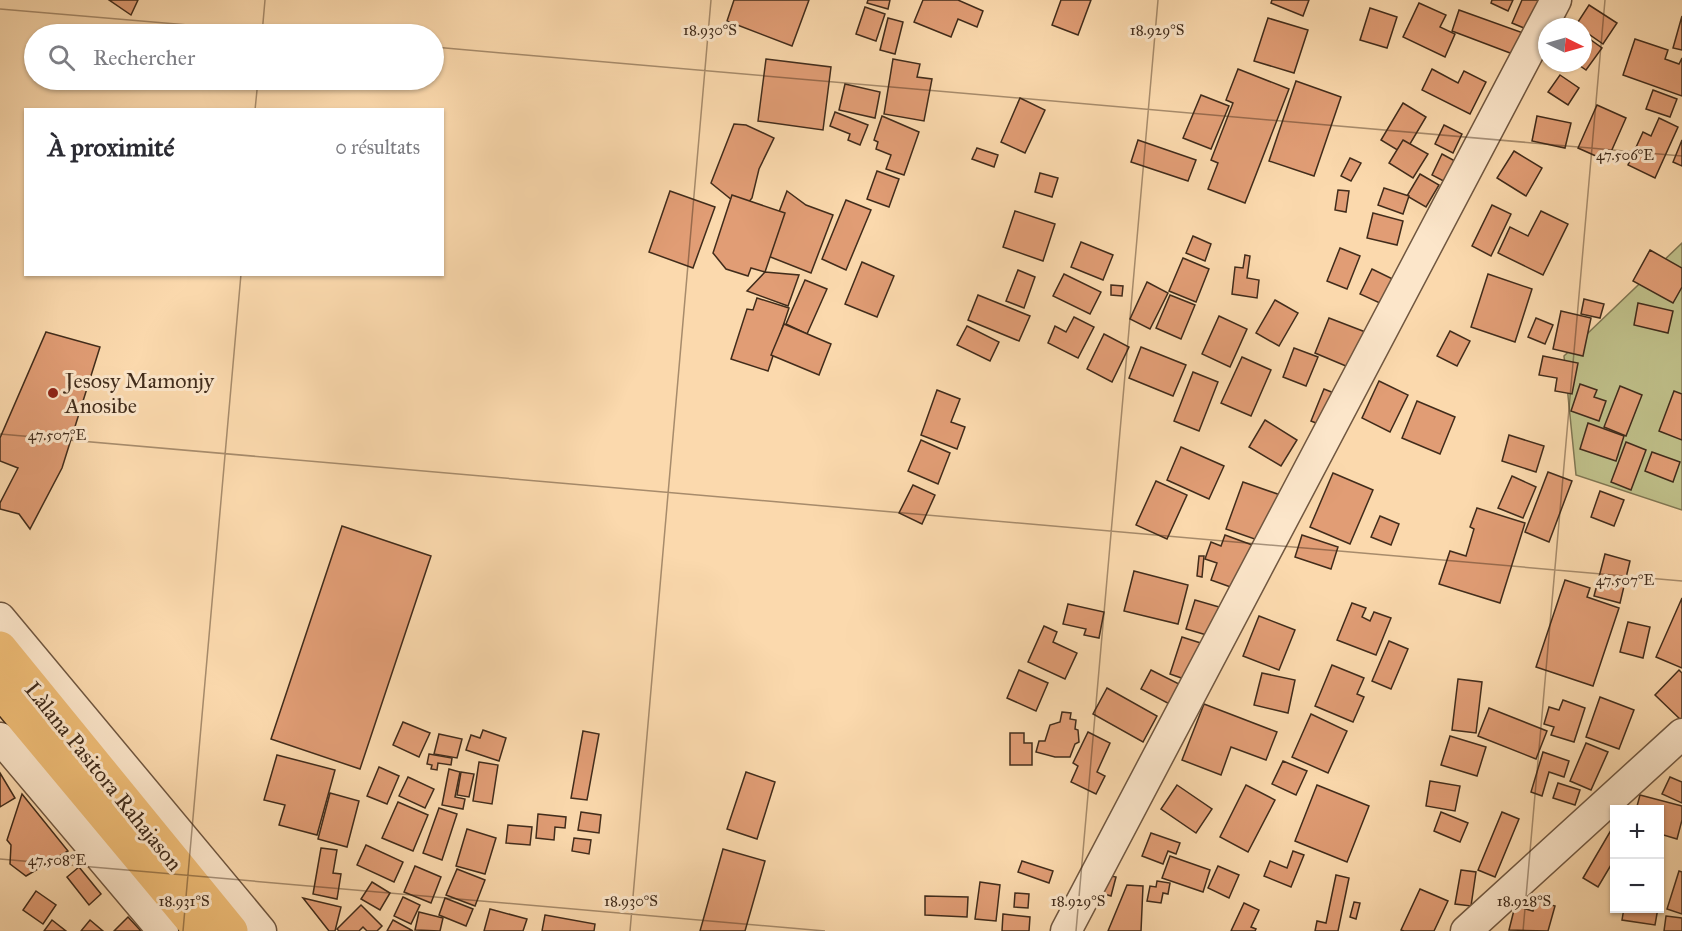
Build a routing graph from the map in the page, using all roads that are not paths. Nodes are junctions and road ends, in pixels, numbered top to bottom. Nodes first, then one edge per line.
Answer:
1 (1556, 0) edge
2 (0, 618) edge
3 (0, 648) edge
4 (0, 690) edge
5 (1682, 734) edge
6 (0, 738) edge
7 (163, 931) edge
8 (201, 931) edge
9 (231, 931) edge
10 (261, 931) edge
11 (1066, 931) edge
12 (1467, 931) edge

1 - 11 street
2 - 10 street
3 - 9 main road, Làlana Pasitora Rahajason
4 - 8 main road, Làlana Pasitora Rahajason
5 - 12 street
6 - 7 street

